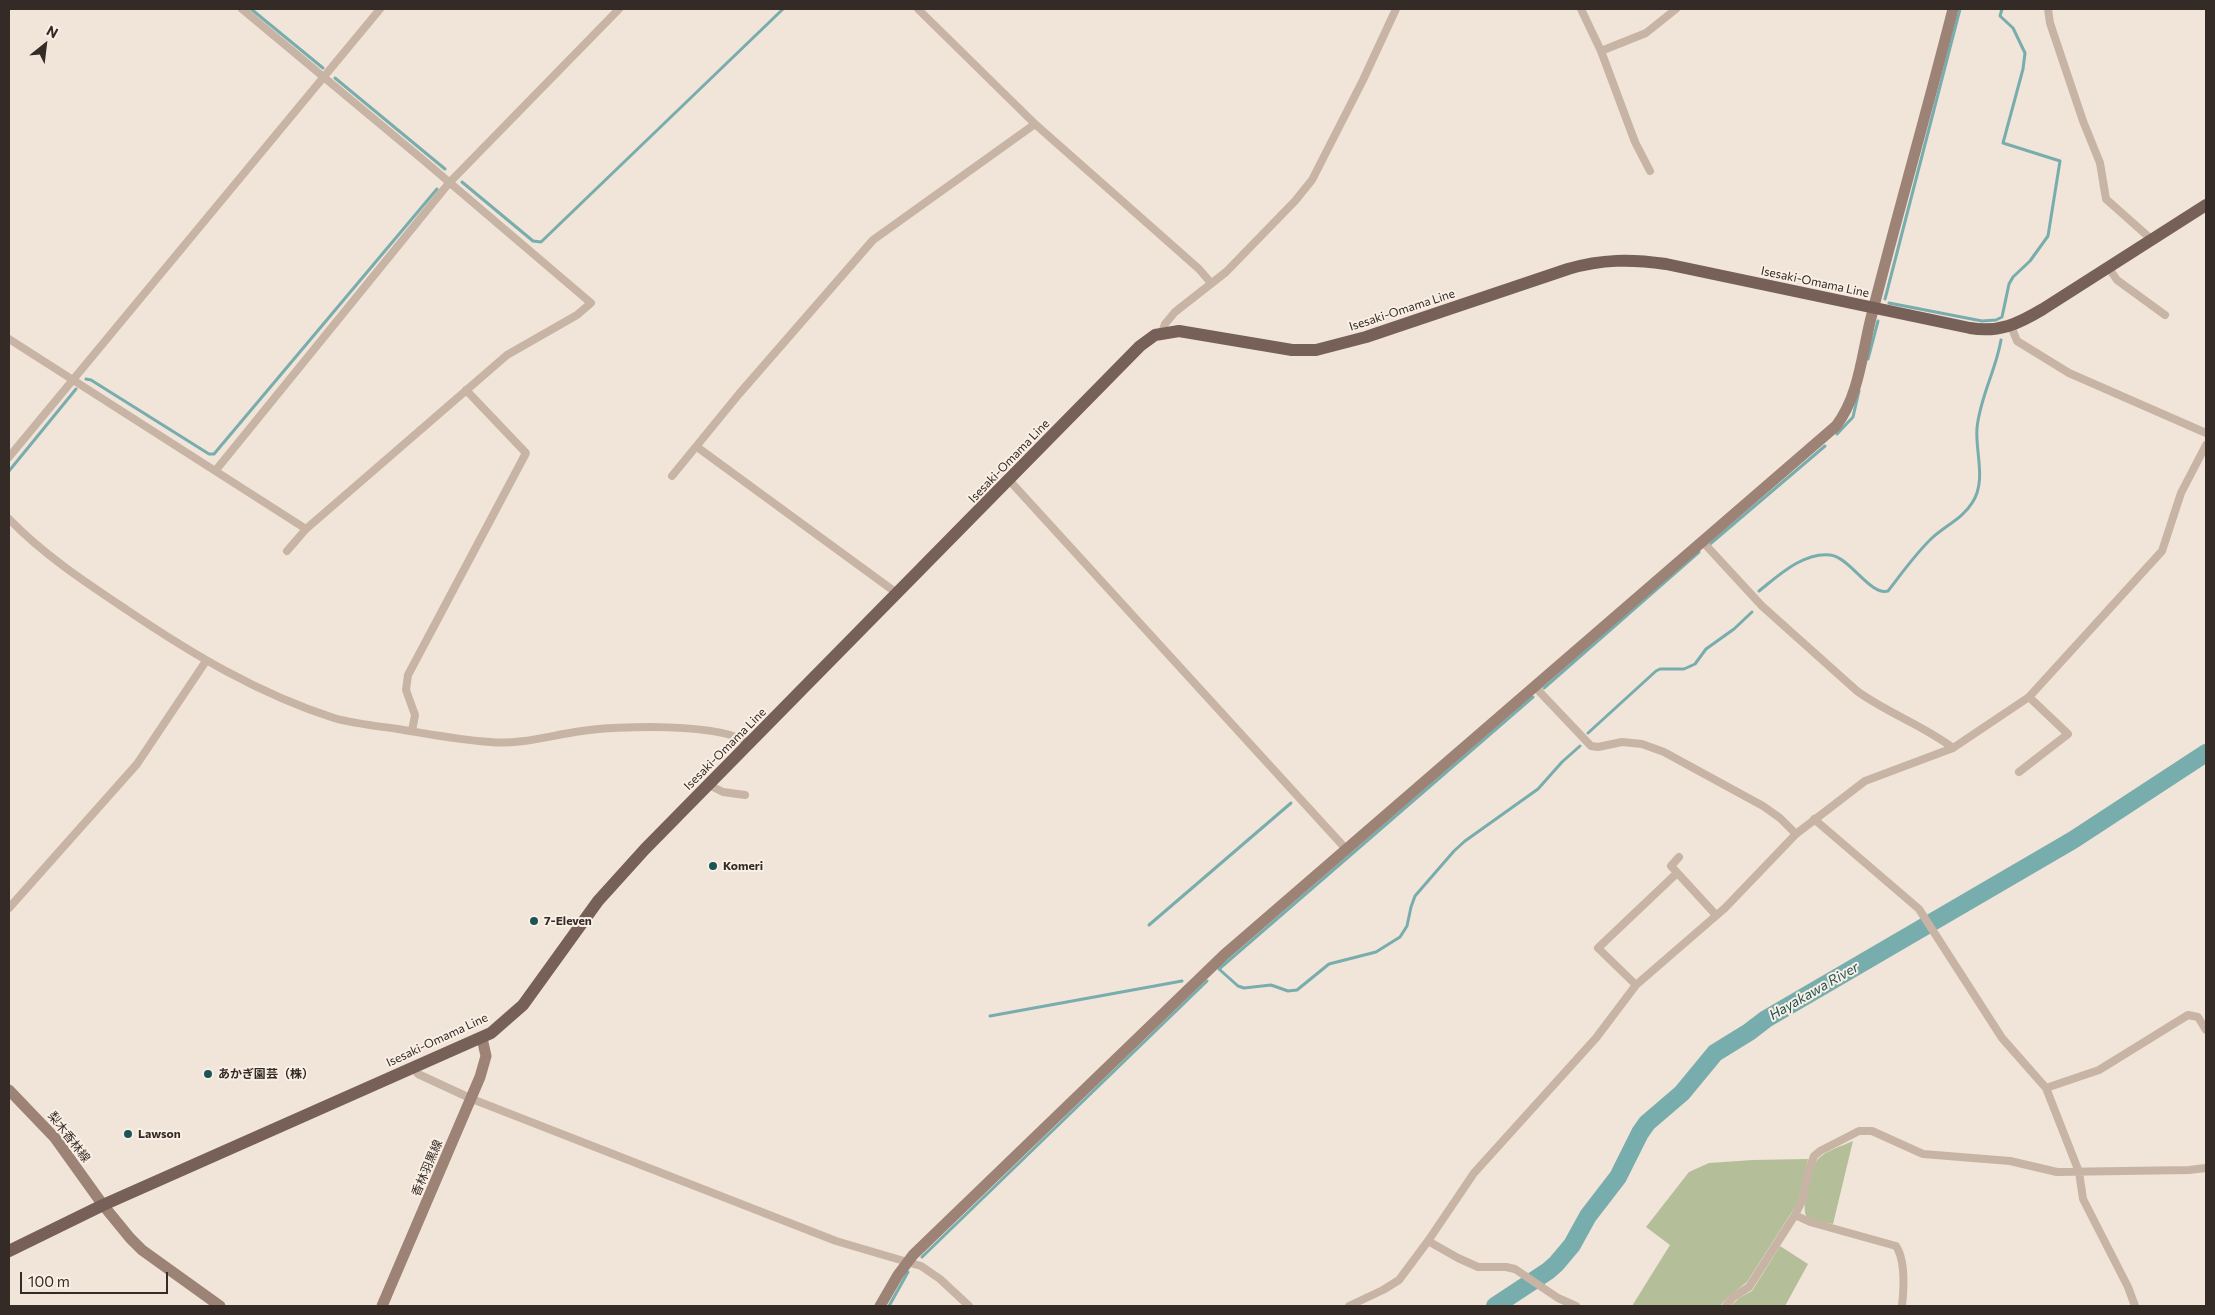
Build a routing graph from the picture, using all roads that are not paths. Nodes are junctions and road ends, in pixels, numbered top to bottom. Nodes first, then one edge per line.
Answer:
1 (242, 9) edge
2 (380, 9) edge
3 (619, 9) edge
4 (918, 9) edge
5 (1396, 9) edge
6 (1581, 9) edge
7 (1676, 9) edge
8 (1953, 9) edge
9 (2048, 9) edge
10 (1601, 51) junction
11 (323, 77) junction
12 (1035, 124) junction
13 (1650, 171) dead end
14 (449, 183) junction
15 (2206, 205) edge
16 (2152, 239) junction
17 (2108, 267) junction
18 (1211, 283) junction
19 (1874, 308) junction
20 (2165, 315) dead end
21 (2010, 326) junction
22 (1162, 333) junction
23 (9, 339) edge
24 (74, 380) junction
25 (466, 390) junction
26 (2206, 433) edge
27 (2206, 445) edge
28 (697, 447) junction
29 (9, 457) edge
30 (216, 470) junction
31 (672, 476) dead end
32 (1009, 480) junction
33 (9, 519) edge
34 (306, 529) junction
35 (1702, 542) junction
36 (287, 552) dead end
37 (898, 594) junction
38 (206, 661) junction
39 (1535, 687) junction
40 (2028, 698) junction
41 (412, 731) junction
42 (749, 744) junction
43 (1953, 748) junction
44 (2019, 772) dead end
45 (709, 785) junction
46 (745, 795) dead end
47 (1814, 819) junction
48 (1796, 834) junction
49 (1346, 849) junction
50 (1679, 857) dead end
51 (1677, 873) junction
52 (9, 908) edge
53 (1716, 915) junction
54 (1636, 985) junction
55 (2206, 1030) edge
56 (482, 1038) junction
57 (412, 1067) junction
58 (2046, 1088) junction
59 (9, 1090) edge
60 (472, 1099) junction
61 (2206, 1168) edge
62 (2079, 1172) junction
63 (103, 1205) junction
64 (1795, 1215) junction
65 (1428, 1241) junction
66 (9, 1251) edge
67 (908, 1260) junction
68 (220, 1306) edge
69 (382, 1306) edge
70 (880, 1306) edge
71 (969, 1306) edge
72 (1349, 1306) edge
73 (1576, 1306) edge
74 (1726, 1306) edge
75 (1902, 1306) edge
76 (2135, 1306) edge

1 - 11 street
2 - 11 street
3 - 14 street
4 - 12 street
5 - 18 street
6 - 10 street
7 - 10 street
8 - 19 street
9 - 16 street
10 - 13 street
11 - 14 street
11 - 24 street
12 - 18 street
12 - 28 street
14 - 25 street
14 - 30 street
15 - 16 main road, Isesaki-Omama Line
16 - 17 main road, Isesaki-Omama Line
17 - 20 street
17 - 21 main road, Isesaki-Omama Line
18 - 22 street
19 - 21 main road, Isesaki-Omama Line
19 - 22 main road, Isesaki-Omama Line
19 - 35 street
21 - 26 street
22 - 32 main road, Isesaki-Omama Line
23 - 24 street
24 - 29 street
24 - 30 street
25 - 34 street
25 - 41 street
27 - 40 street
28 - 31 street
28 - 37 street
30 - 34 street
32 - 37 main road, Isesaki-Omama Line
32 - 49 street
33 - 38 street
34 - 36 street
35 - 39 street
35 - 43 street
37 - 42 main road, Isesaki-Omama Line
38 - 41 street
38 - 52 street
39 - 48 street
39 - 49 street
40 - 43 street
40 - 44 street
41 - 42 street
42 - 45 main road, Isesaki-Omama Line
43 - 47 street
45 - 46 street
45 - 56 main road, Isesaki-Omama Line
47 - 48 street
47 - 58 street
48 - 53 street
49 - 67 street
50 - 51 street
51 - 53 street
51 - 54 street
53 - 54 street
54 - 65 street
55 - 58 street
56 - 57 main road, Isesaki-Omama Line
56 - 60 street, 香林羽黒線
57 - 60 street
57 - 63 main road, Isesaki-Omama Line
58 - 62 street
59 - 63 street, 梨木香林線
60 - 67 street
60 - 69 street, 香林羽黒線
61 - 62 street
62 - 64 street
62 - 76 street
63 - 66 main road, Isesaki-Omama Line
63 - 68 street, 梨木香林線
64 - 74 street
64 - 75 street
65 - 72 street
65 - 73 street
67 - 70 street
67 - 71 street

